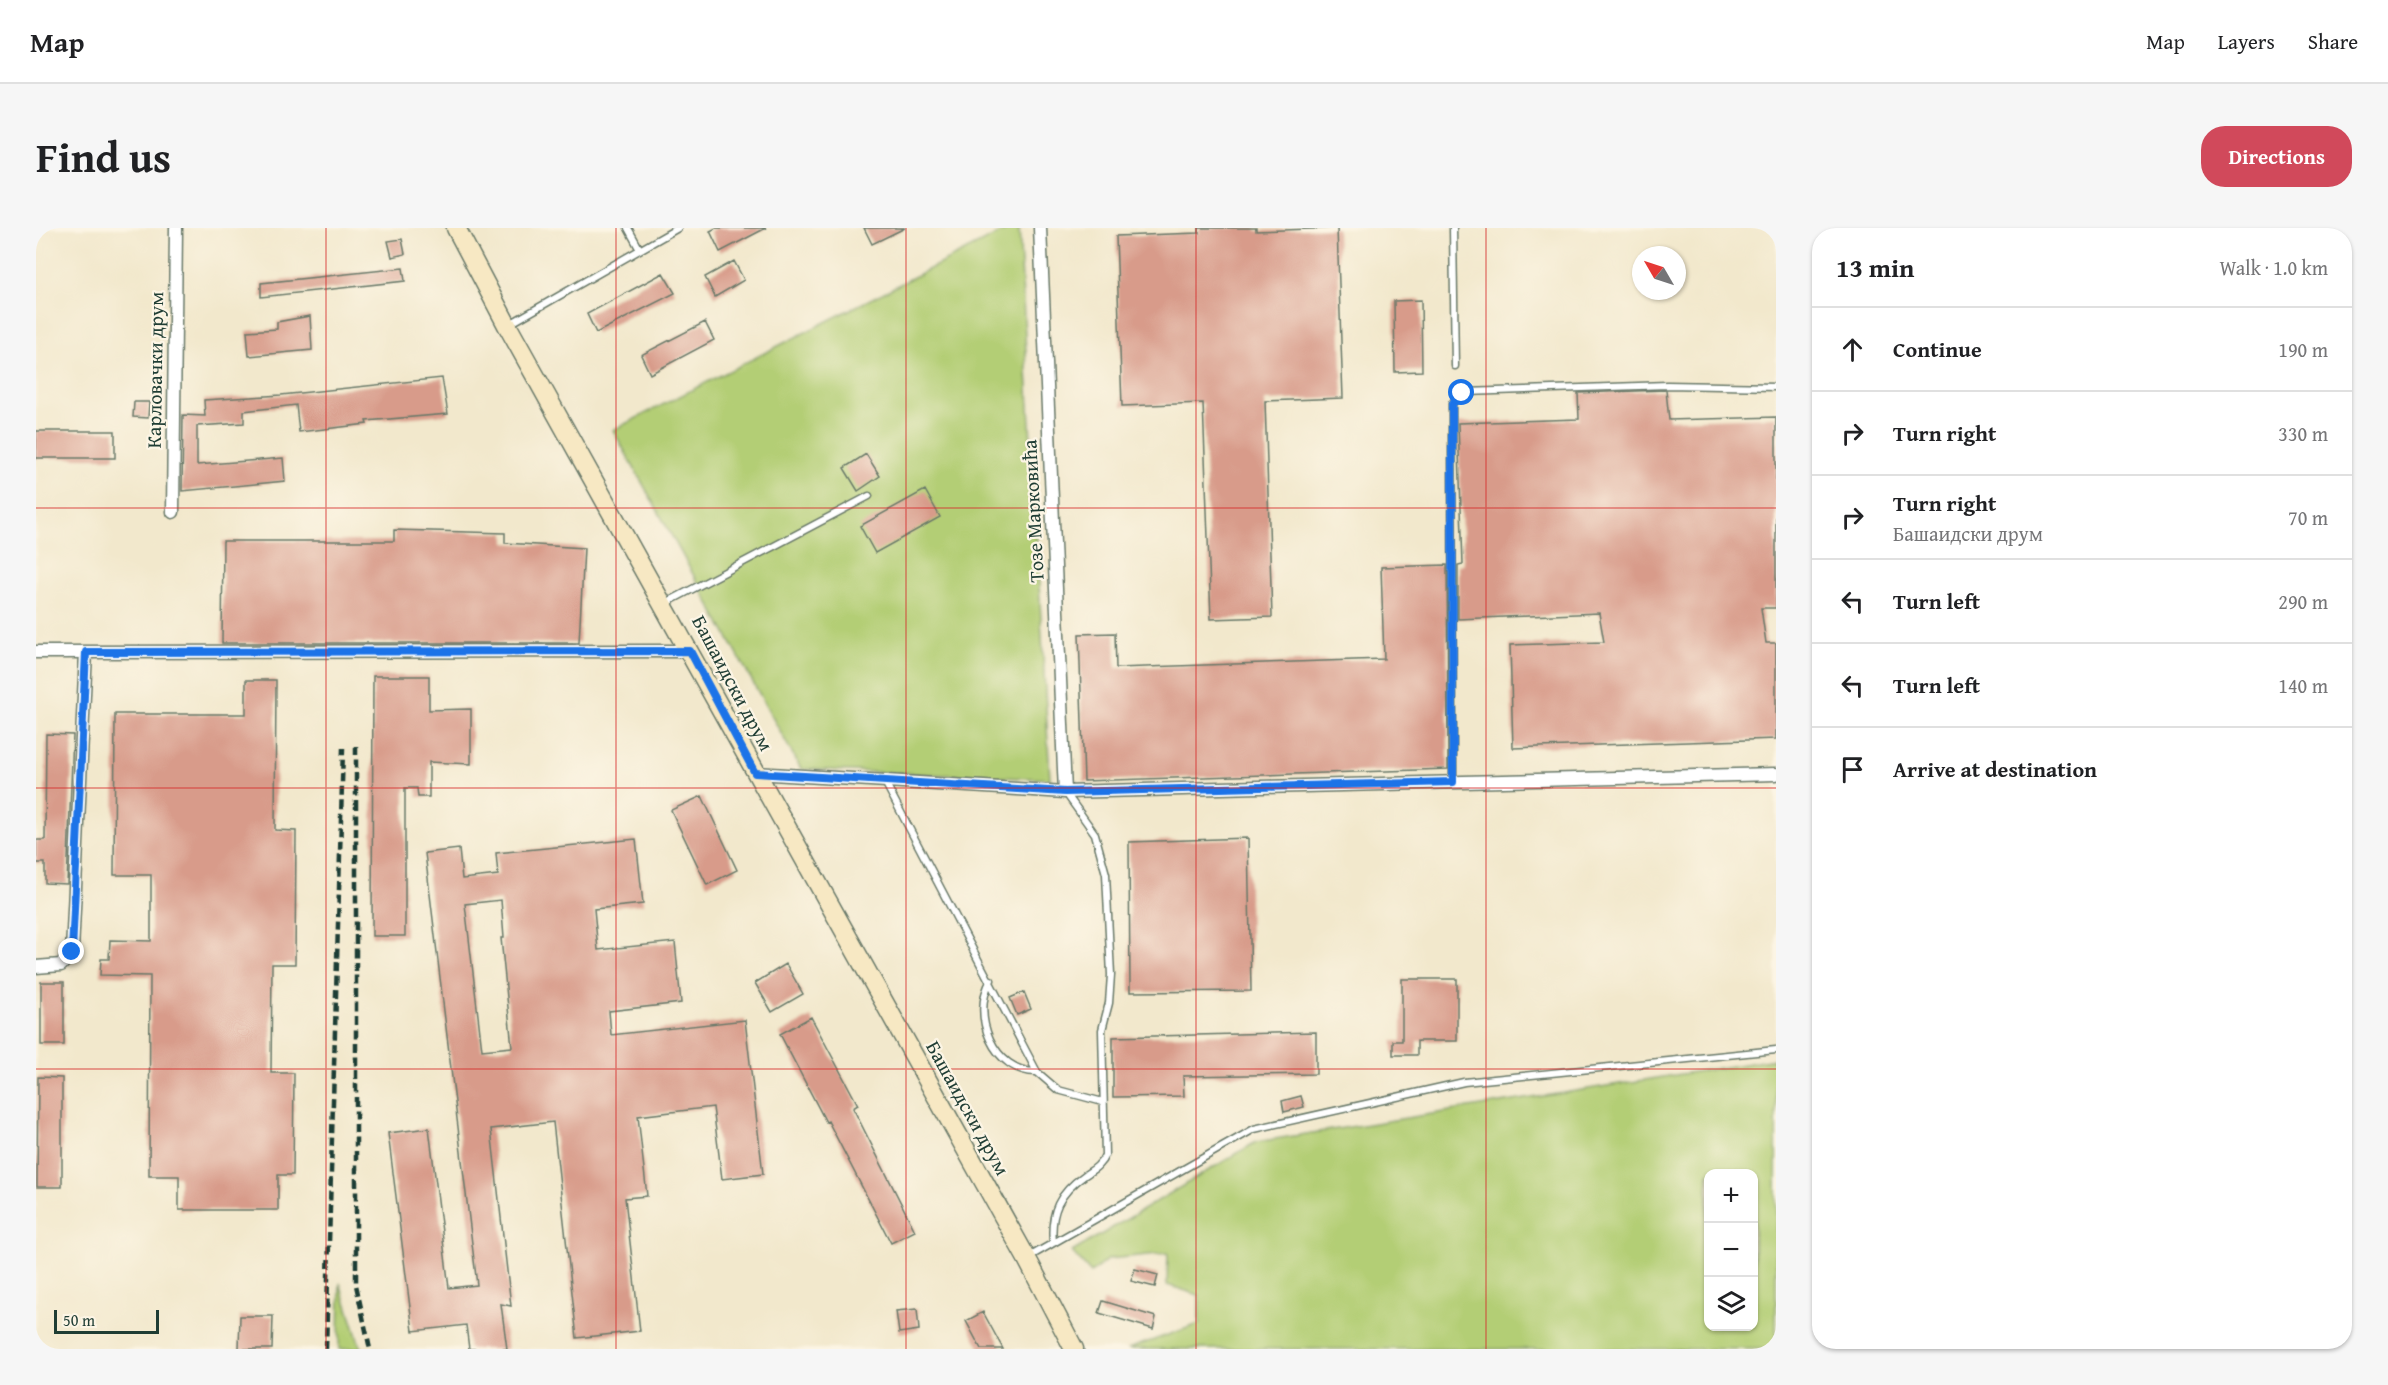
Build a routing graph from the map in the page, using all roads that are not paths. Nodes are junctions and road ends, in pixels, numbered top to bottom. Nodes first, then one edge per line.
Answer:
1 (176, 228) edge
2 (456, 228) edge
3 (628, 228) edge
4 (678, 228) edge
5 (1040, 228) edge
6 (1453, 228) edge
7 (639, 248) junction
8 (507, 325) junction
9 (1455, 366) dead end
10 (1776, 387) edge
11 (869, 496) dead end
12 (173, 512) dead end
13 (664, 604) junction
14 (690, 651) junction
15 (36, 652) edge
16 (86, 652) junction
17 (755, 773) junction
18 (1776, 774) edge
19 (884, 781) junction
20 (1453, 782) junction
21 (1065, 792) junction
22 (36, 967) edge
23 (991, 980) junction
24 (1776, 1050) edge
25 (1038, 1072) junction
26 (1103, 1102) junction
27 (1053, 1243) junction
28 (1027, 1258) junction
29 (1074, 1349) edge

1 - 12 street, Карловачки друм
2 - 8 street, Башаидски друм
3 - 7 lane
4 - 7 lane
5 - 21 street, Тозе Марковића
6 - 9 lane
7 - 8 lane
8 - 13 street, Башаидски друм
10 - 20 lane
11 - 13 lane
13 - 14 street, Башаидски друм
14 - 16 street
14 - 17 street, Башаидски друм
15 - 16 street
16 - 22 street
17 - 19 street
17 - 28 street, Башаидски друм
18 - 20 street
19 - 21 street
19 - 23 lane
20 - 21 street
21 - 26 lane
23 - 25 lane
23 - 25 lane
24 - 27 lane
25 - 26 lane
26 - 27 lane
27 - 28 lane
28 - 29 street, Башаидски друм

